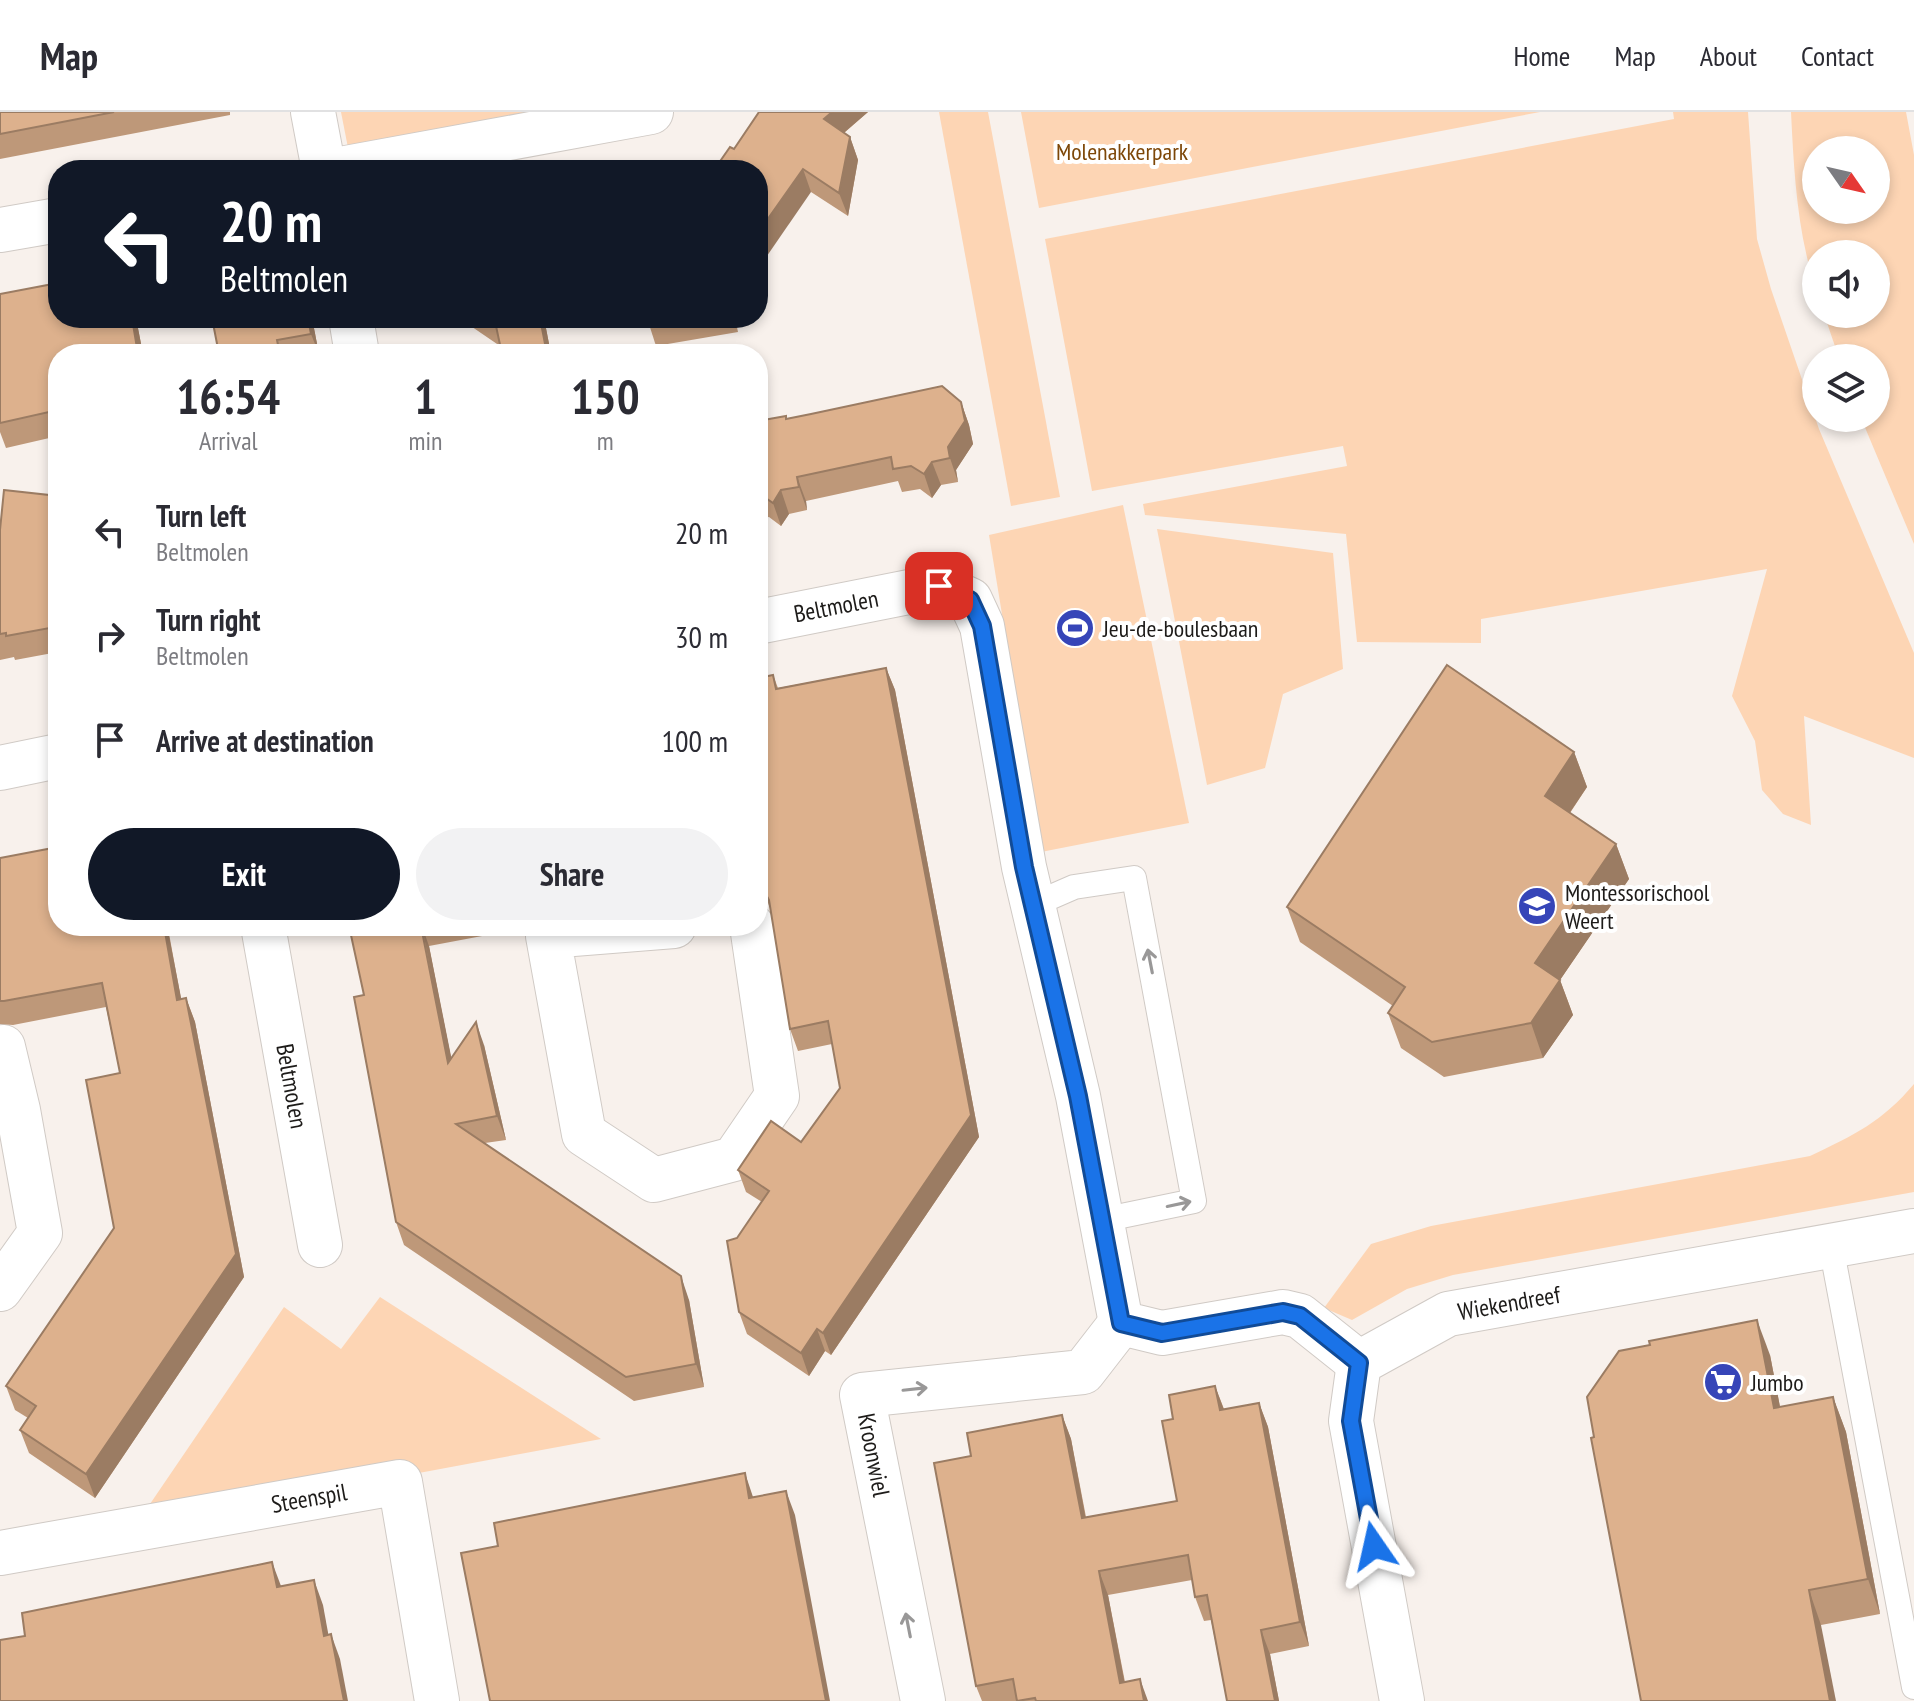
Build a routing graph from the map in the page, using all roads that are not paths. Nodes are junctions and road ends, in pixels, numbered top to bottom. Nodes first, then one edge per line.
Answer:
1 (313, 112) edge
2 (651, 112) edge
3 (322, 160) edge
4 (389, 160) edge
5 (48, 222) edge
6 (0, 230) edge
7 (768, 620) edge
8 (48, 758) edge
9 (0, 768) edge
10 (1035, 904) junction
11 (265, 936) edge
12 (548, 936) edge
13 (753, 936) edge
14 (0, 1048) edge
15 (1102, 1220) junction
16 (1914, 1231) edge
17 (320, 1245) dead end
18 (1831, 1246) junction
19 (0, 1289) edge
20 (1121, 1323) junction
21 (1359, 1363) junction
22 (0, 1553) edge
23 (1914, 1687) edge
24 (437, 1701) edge
25 (923, 1701) edge
26 (1402, 1701) edge

1 - 3 street
2 - 4 street
5 - 6 street
7 - 10 street, Beltmolen
8 - 9 street
10 - 15 street, Beltmolen
15 -> 10 lane
11 - 17 street, Beltmolen
12 - 13 street
14 - 19 street
15 - 20 street, Beltmolen
16 - 18 street, Wiekendreef
18 - 21 street, Wiekendreef
18 - 23 lane
20 - 21 street
25 -> 20 street, Kroonwiel
21 - 26 street
22 - 24 street, Steenspil

